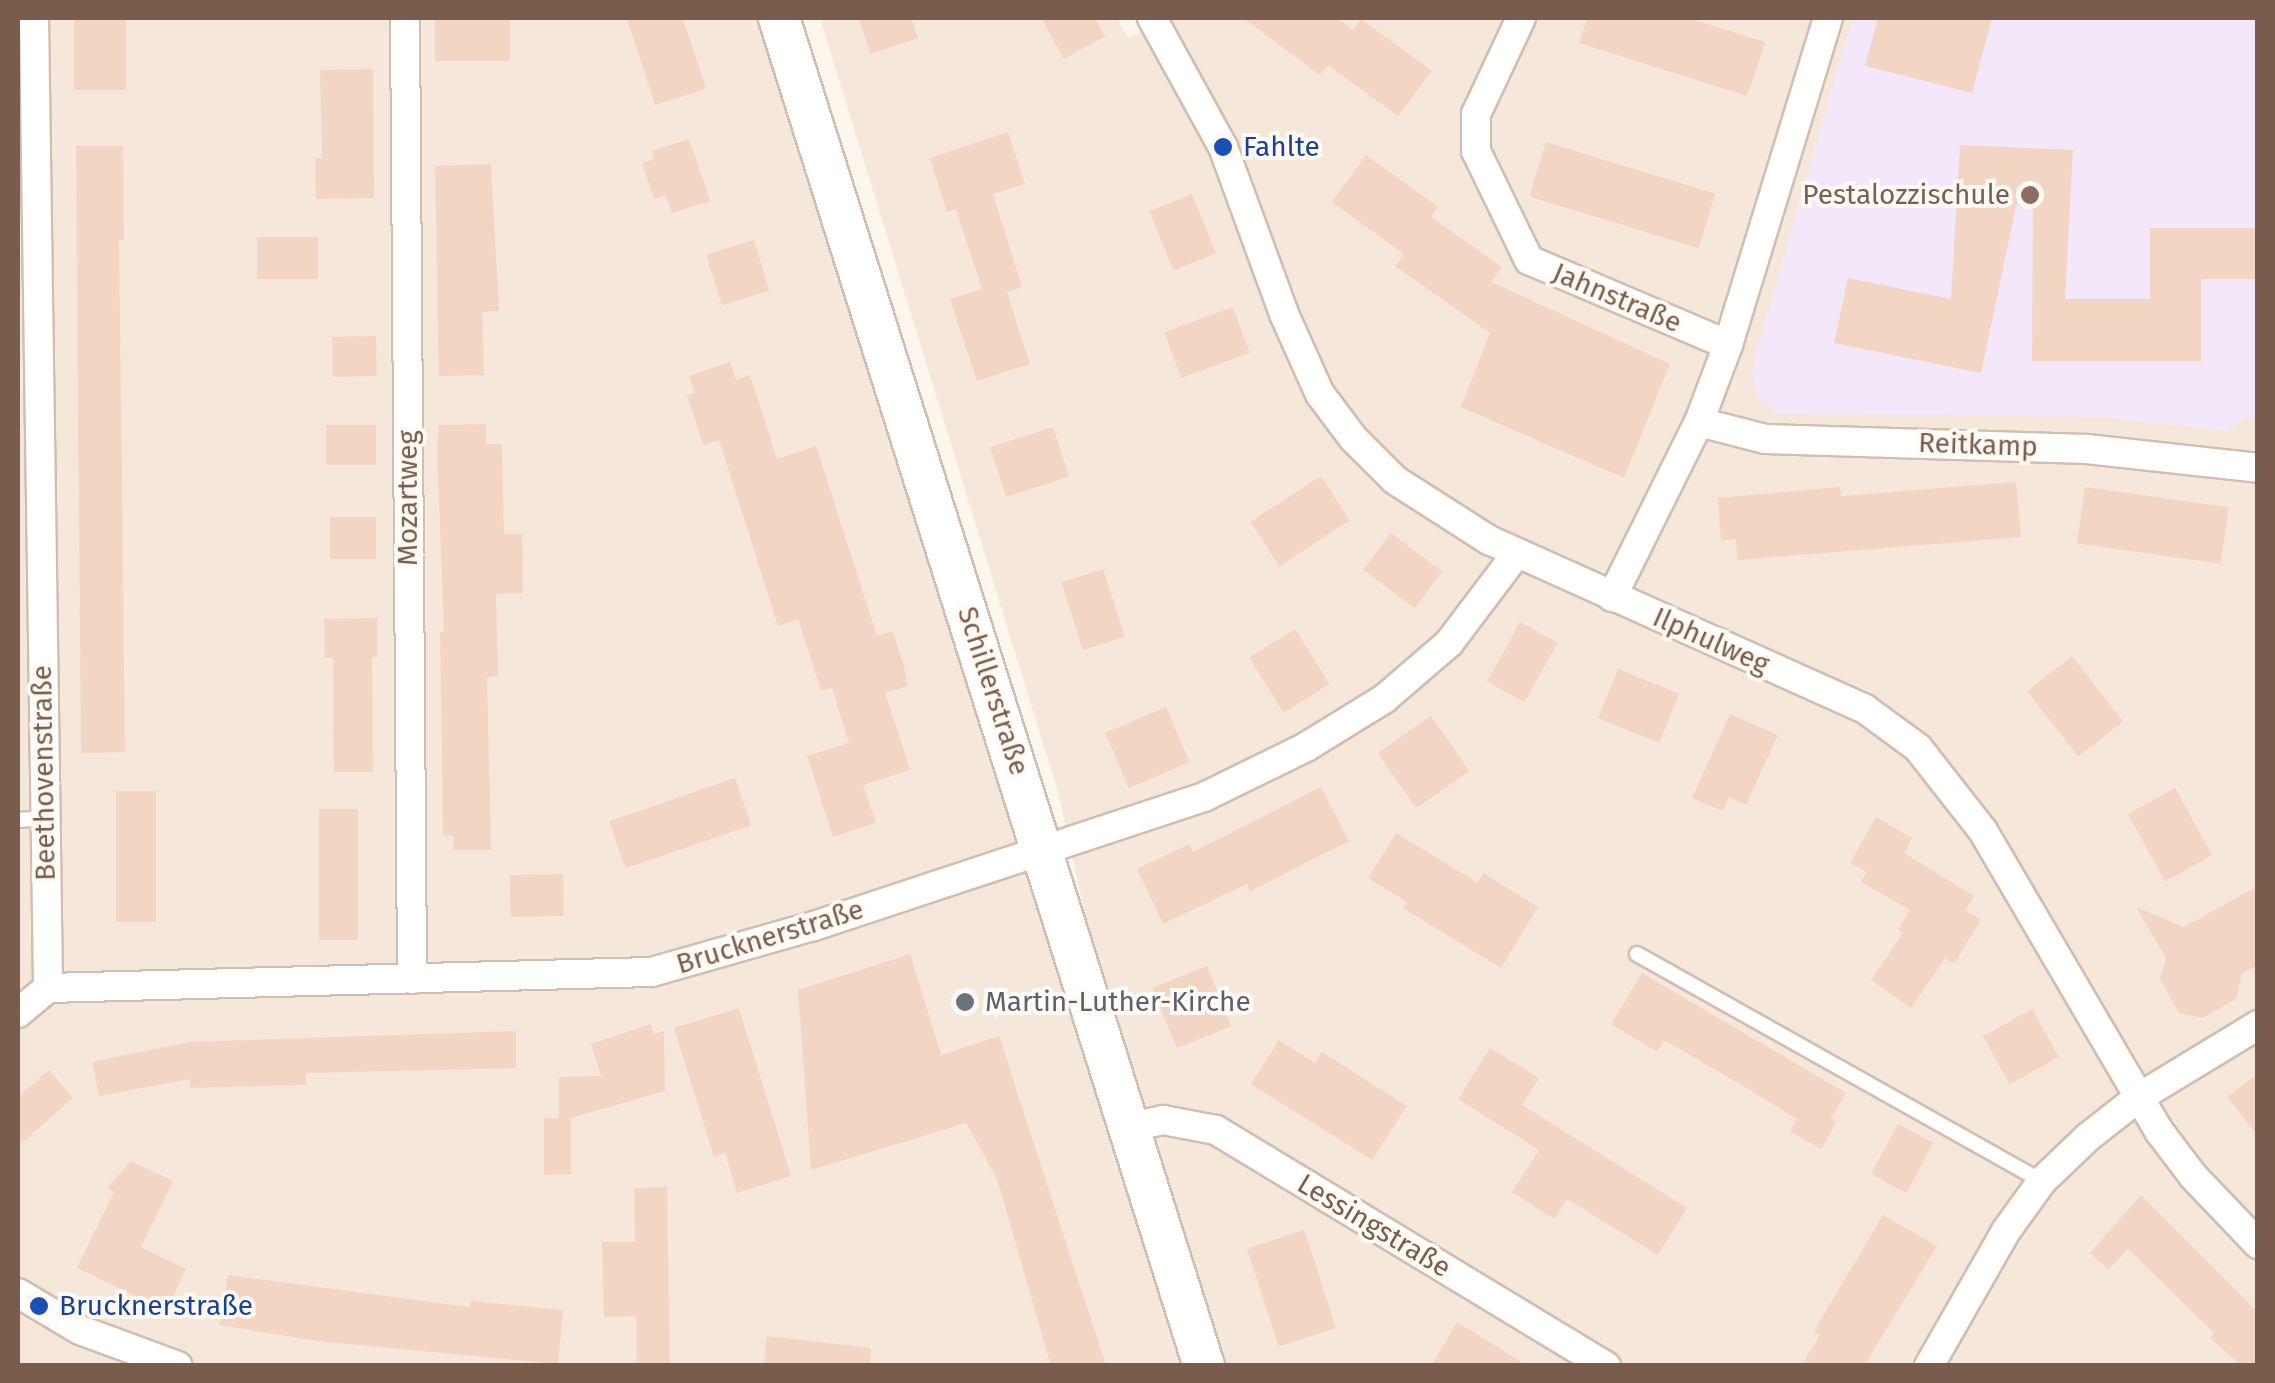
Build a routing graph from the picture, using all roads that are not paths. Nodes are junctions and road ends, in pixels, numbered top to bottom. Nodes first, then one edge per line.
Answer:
1 (34, 18) edge
2 (405, 18) edge
3 (780, 18) edge
4 (1152, 18) edge
5 (1176, 18) edge
6 (1521, 18) edge
7 (1828, 18) edge
8 (1176, 55) junction
9 (1728, 345) junction
10 (1699, 422) junction
11 (2258, 468) edge
12 (1516, 553) junction
13 (1612, 597) junction
14 (31, 819) edge
15 (1043, 851) junction
16 (1637, 954) dead end
17 (412, 978) junction
18 (48, 988) junction
19 (18, 1013) edge
20 (2258, 1025) edge
21 (2138, 1098) junction
22 (1132, 1126) junction
23 (2042, 1180) junction
24 (2258, 1244) edge
25 (18, 1293) edge
26 (178, 1366) edge
27 (1204, 1366) edge
28 (1606, 1366) edge
29 (1930, 1366) edge

1 - 14 street, Beethovenstraße
2 - 17 street, Mozartweg
3 - 15 main road, Schillerstraße
4 - 8 street, Ilphulweg
5 - 8 street, Ilphulweg
6 - 9 street, Jahnstraße
7 - 9 street
8 - 12 street, Ilphulweg
9 - 10 street
10 - 11 street, Reitkamp
10 - 13 street
12 - 13 street, Ilphulweg
12 - 15 street, Brucknerstraße
13 - 21 street, Ilphulweg
14 - 18 street, Beethovenstraße
15 - 17 street, Brucknerstraße
15 - 22 main road, Schillerstraße
16 - 23 lane
17 - 18 street, Brucknerstraße
18 - 19 street
20 - 21 street
21 - 23 street
21 - 24 street, Ilphulweg
22 - 27 main road, Schillerstraße
22 - 28 street, Lessingstraße
23 - 29 street
25 - 26 street

